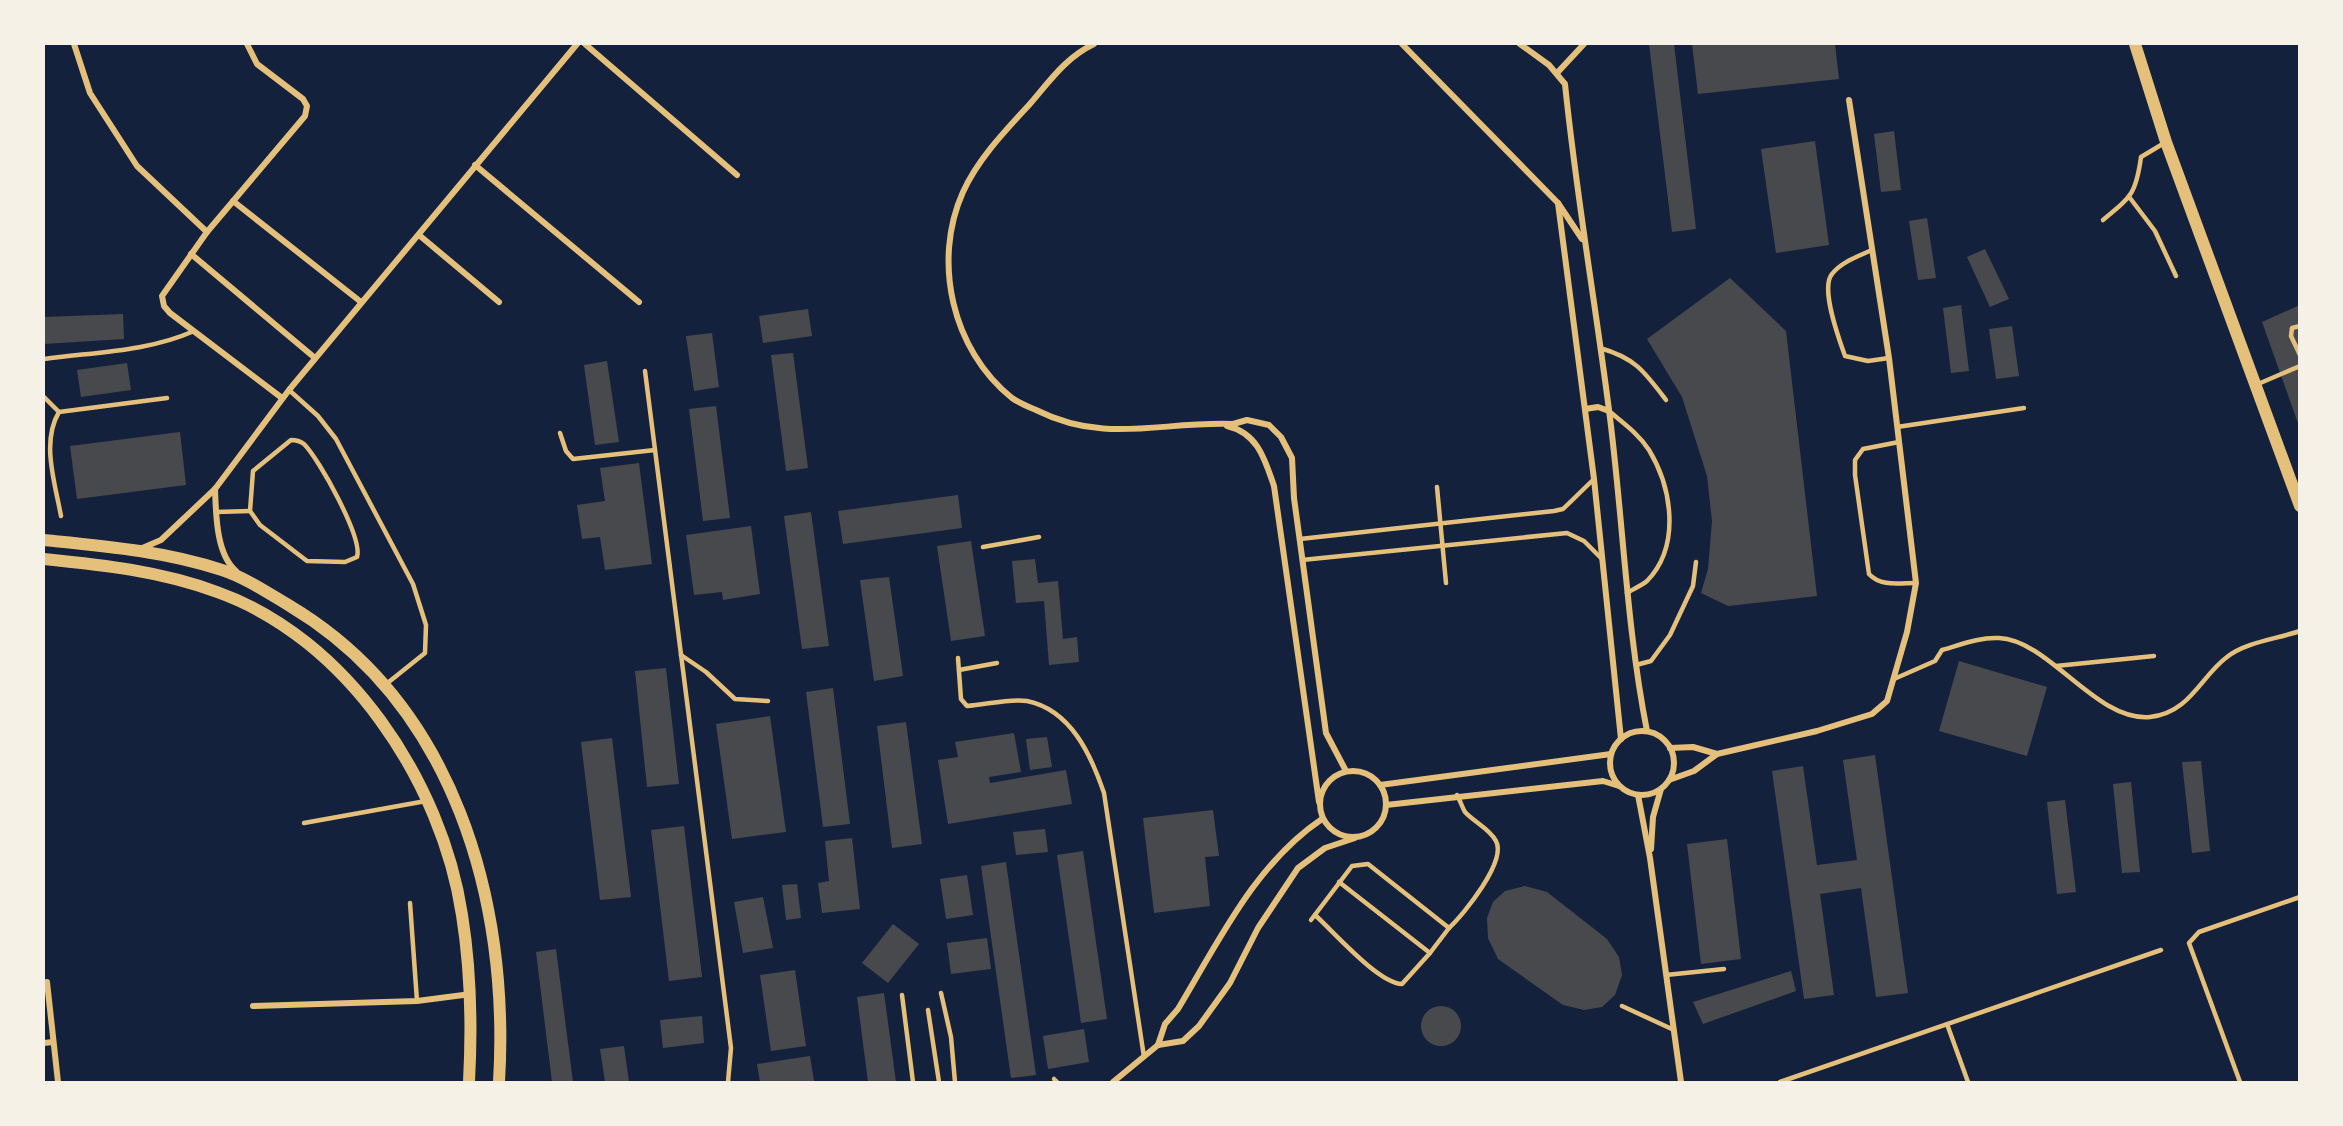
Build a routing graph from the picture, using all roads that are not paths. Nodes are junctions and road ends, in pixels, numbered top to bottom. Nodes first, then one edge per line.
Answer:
1 (74, 44) edge
2 (248, 44) edge
3 (577, 44) edge
4 (585, 44) edge
5 (1094, 44) edge
6 (1402, 44) edge
7 (1520, 44) edge
8 (1584, 44) edge
9 (2135, 44) edge
10 (1557, 73) junction
11 (1849, 99) dead end
12 (2166, 142) junction
13 (475, 165) junction
14 (737, 175) dead end
15 (2130, 198) junction
16 (233, 201) junction
17 (1558, 203) junction
18 (2103, 220) dead end
19 (207, 232) junction
20 (419, 235) junction
21 (1583, 240) junction
22 (1872, 250) junction
23 (191, 254) junction
24 (2176, 276) dead end
25 (361, 302) junction
26 (498, 302) dead end
27 (639, 302) dead end
28 (2300, 326) edge
29 (194, 332) junction
30 (1600, 348) junction
31 (2300, 355) edge
32 (315, 358) junction
33 (1889, 358) junction
34 (44, 359) edge
35 (2300, 366) edge
36 (645, 371) dead end
37 (2255, 385) junction
38 (289, 390) junction
39 (44, 398) edge
40 (167, 398) dead end
41 (282, 398) junction
42 (1666, 400) dead end
43 (2024, 408) dead end
44 (1585, 409) junction
45 (1609, 411) junction
46 (58, 412) junction
47 (1212, 423) junction
48 (1897, 427) junction
49 (560, 433) dead end
50 (1899, 442) junction
51 (655, 450) junction
52 (1594, 479) junction
53 (1437, 487) dead end
54 (215, 489) junction
55 (2300, 506) edge
56 (250, 511) junction
57 (216, 512) junction
58 (61, 516) dead end
59 (1440, 524) junction
60 (1039, 537) dead end
61 (1300, 539) junction
62 (44, 540) edge
63 (1442, 546) junction
64 (983, 547) dead end
65 (137, 550) junction
66 (44, 559) edge
67 (1302, 560) junction
68 (1604, 560) junction
69 (1696, 562) dead end
70 (1446, 583) dead end
71 (1916, 584) junction
72 (255, 586) junction
73 (1627, 593) junction
74 (2300, 631) edge
75 (681, 655) junction
76 (2154, 656) dead end
77 (958, 658) dead end
78 (997, 663) dead end
79 (1636, 665) junction
80 (2056, 666) junction
81 (959, 670) junction
82 (1894, 679) junction
83 (385, 685) junction
84 (768, 701) dead end
85 (1647, 731) junction
86 (1621, 739) junction
87 (1670, 748) junction
88 (1611, 753) junction
89 (1718, 754) junction
90 (1346, 771) junction
91 (1670, 780) junction
92 (1380, 785) junction
93 (1619, 786) junction
94 (1661, 789) junction
95 (1457, 795) junction
96 (1638, 795) junction
97 (426, 801) junction
98 (1319, 802) junction
99 (1386, 805) junction
100 (1322, 819) junction
101 (304, 823) dead end
102 (1355, 838) junction
103 (1650, 858) junction
104 (1339, 882) junction
105 (2300, 897) edge
106 (410, 903) dead end
107 (1315, 915) junction
108 (1311, 920) dead end
109 (1449, 928) junction
110 (2161, 950) dead end
111 (1430, 953) junction
112 (1724, 969) dead end
113 (1666, 975) junction
114 (47, 982) dead end
115 (941, 993) dead end
116 (471, 994) junction
117 (902, 996) dead end
118 (417, 1001) junction
119 (253, 1006) dead end
120 (1622, 1006) dead end
121 (928, 1010) dead end
122 (1947, 1024) junction
123 (1674, 1030) junction
124 (53, 1042) junction
125 (44, 1043) edge
126 (1158, 1045) junction
127 (1144, 1057) junction
128 (58, 1083) edge
129 (469, 1083) edge
130 (500, 1083) edge
131 (728, 1083) edge
132 (913, 1083) edge
133 (939, 1083) edge
134 (955, 1083) edge
135 (1113, 1083) edge
136 (1681, 1083) edge
137 (1780, 1083) edge
138 (1968, 1083) edge
139 (2240, 1083) edge

1 - 19 street
2 - 16 street
3 - 13 street
4 - 14 street
5 - 47 street
6 - 17 street
7 - 10 street
8 - 10 street
9 - 12 main road
10 - 21 street
11 - 22 street
12 - 15 lane
12 - 37 main road
13 - 20 street
13 - 27 street
15 - 18 lane
15 - 24 lane
16 - 19 street
16 - 25 street
17 - 21 street
17 - 44 street
19 - 23 street
20 - 25 street
20 - 26 street
21 - 30 street
22 - 33 street
22 - 33 lane
23 - 29 street
23 - 32 street
25 - 32 street
28 - 31 lane
29 - 34 lane
29 - 41 street
30 - 42 lane
30 - 45 street
32 - 38 street
33 - 48 street
35 - 37 lane
36 - 51 lane
37 - 55 main road
38 - 41 street
38 - 83 lane
39 - 46 lane
40 - 46 lane
41 - 54 street
43 - 48 lane
44 - 45 street
44 - 52 street
45 - 73 street
45 - 73 lane
46 - 58 lane
47 - 61 street
47 - 98 street
48 - 50 street
49 - 51 lane
50 - 71 street
50 - 71 lane
51 - 75 lane
52 - 59 lane
52 - 68 street
53 - 59 lane
54 - 57 street
54 - 65 street
56 - 56 lane
56 - 57 lane
57 - 72 street
59 - 61 lane
59 - 63 lane
60 - 64 lane
61 - 67 street
62 - 65 main road
63 - 67 lane
63 - 68 lane
63 - 70 lane
65 - 72 main road
66 - 97 main road
67 - 90 street
68 - 86 street
69 - 79 lane
71 - 82 street
72 - 83 main road
73 - 79 street
74 - 80 lane
75 - 84 lane
75 - 131 lane
76 - 80 lane
77 - 81 lane
78 - 81 lane
79 - 85 street
80 - 82 lane
81 - 127 lane
82 - 89 street
83 - 130 main road
85 - 86 street
85 - 87 street
86 - 88 street
87 - 89 street
87 - 91 street
88 - 92 street
88 - 93 street
89 - 91 street
90 - 92 street
90 - 98 street
91 - 94 street
92 - 99 street
93 - 95 street
93 - 96 street
94 - 96 street
94 - 103 street
95 - 99 street
95 - 109 lane
96 - 103 street
97 - 101 lane
97 - 116 main road
98 - 100 street
99 - 102 street
100 - 102 street
100 - 126 street
102 - 126 street
103 - 113 street
104 - 107 lane
104 - 109 lane
104 - 111 lane
105 - 139 lane
106 - 118 lane
107 - 108 lane
107 - 111 lane
109 - 111 lane
110 - 122 lane
112 - 113 lane
113 - 123 street
114 - 124 street
115 - 134 lane
116 - 118 street
116 - 129 main road
117 - 132 lane
118 - 119 street
120 - 123 lane
121 - 133 lane
122 - 137 lane
122 - 138 lane
123 - 136 street
124 - 125 street
124 - 128 street
126 - 127 street
127 - 135 street

